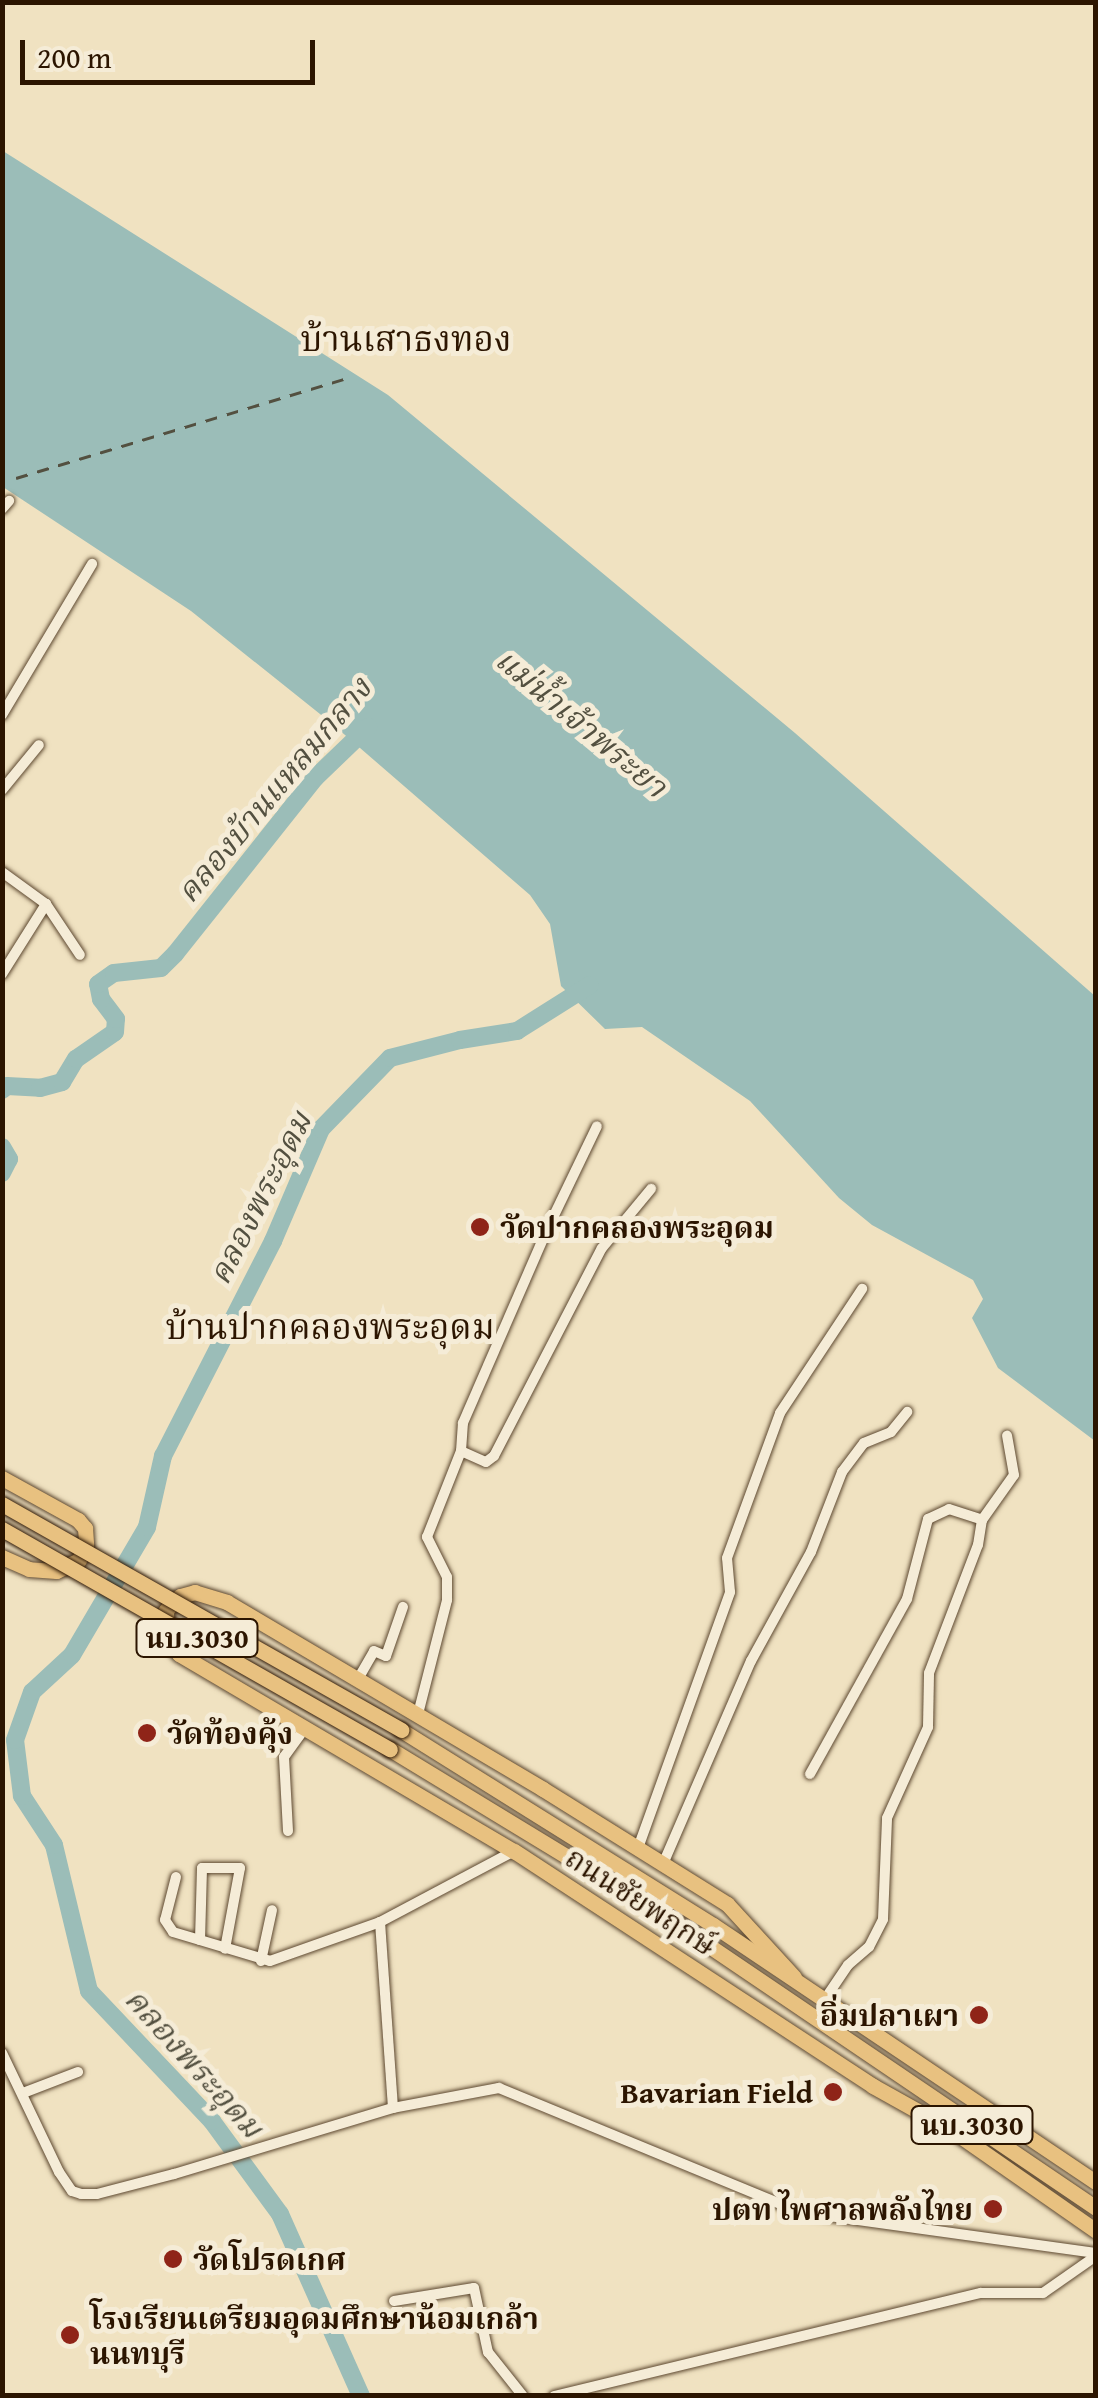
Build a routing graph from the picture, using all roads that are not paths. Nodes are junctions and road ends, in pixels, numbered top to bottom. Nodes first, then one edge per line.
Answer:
1 (92, 564) dead end
2 (2, 715) edge
3 (39, 744) dead end
4 (2, 790) edge
5 (2, 872) edge
6 (46, 904) junction
7 (80, 955) dead end
8 (2, 974) edge
9 (598, 1126) dead end
10 (651, 1189) dead end
11 (862, 1289) dead end
12 (907, 1412) dead end
13 (1007, 1436) dead end
14 (462, 1451) junction
15 (2, 1478) edge
16 (2, 1504) edge
17 (982, 1520) junction
18 (2, 1529) edge
19 (2, 1556) edge
20 (402, 1606) dead end
21 (358, 1679) junction
22 (418, 1714) junction
23 (306, 1726) junction
24 (810, 1774) dead end
25 (288, 1831) dead end
26 (638, 1848) junction
27 (514, 1851) junction
28 (663, 1864) junction
29 (176, 1877) dead end
30 (272, 1910) dead end
31 (380, 1922) junction
32 (200, 1940) junction
33 (225, 1949) junction
34 (261, 1961) junction
35 (794, 1978) junction
36 (825, 1998) junction
37 (849, 2041) junction
38 (2, 2054) edge
39 (78, 2072) dead end
40 (23, 2093) junction
41 (392, 2108) junction
42 (950, 2129) junction
43 (1096, 2182) edge
44 (1096, 2208) edge
45 (1096, 2231) edge
46 (1096, 2255) edge
47 (394, 2301) dead end
48 (523, 2396) edge
49 (554, 2396) edge

1 - 2 street
3 - 4 street
5 - 6 street
6 - 7 street
6 - 8 street
9 - 14 street
10 - 14 street
11 - 26 street
12 - 28 street
13 - 17 street
14 - 22 street
15 - 19 main road
16 - 35 main road, ถนนชัยพฤกษ์, bridge
17 - 24 street
17 - 36 street
18 - 37 main road, ถนนชัยพฤกษ์ / นบ.3030, bridge
20 - 21 street
21 - 22 main road, ถนนชัยพฤกษ์
21 - 23 main road, ถนนชัยพฤกษ์
22 - 26 main road, ถนนชัยพฤกษ์
23 - 25 street
23 - 27 main road, ถนนชัยพฤกษ์
26 - 28 main road, ถนนชัยพฤกษ์
27 - 31 street
27 - 42 main road, ถนนชัยพฤกษ์
28 - 35 main road, ถนนชัยพฤกษ์
29 - 32 street
30 - 34 street
31 - 34 street
31 - 41 street
32 - 33 street
32 - 33 street
33 - 34 street
35 - 36 main road, ถนนชัยพฤกษ์
36 - 43 main road, ถนนชัยพฤกษ์
37 - 42 main road
37 - 44 main road, ถนนชัยพฤกษ์ / นบ.3030
38 - 40 street
39 - 40 street
40 - 41 street
41 - 46 street
42 - 45 main road, ถนนชัยพฤกษ์
46 - 49 street
47 - 48 street

